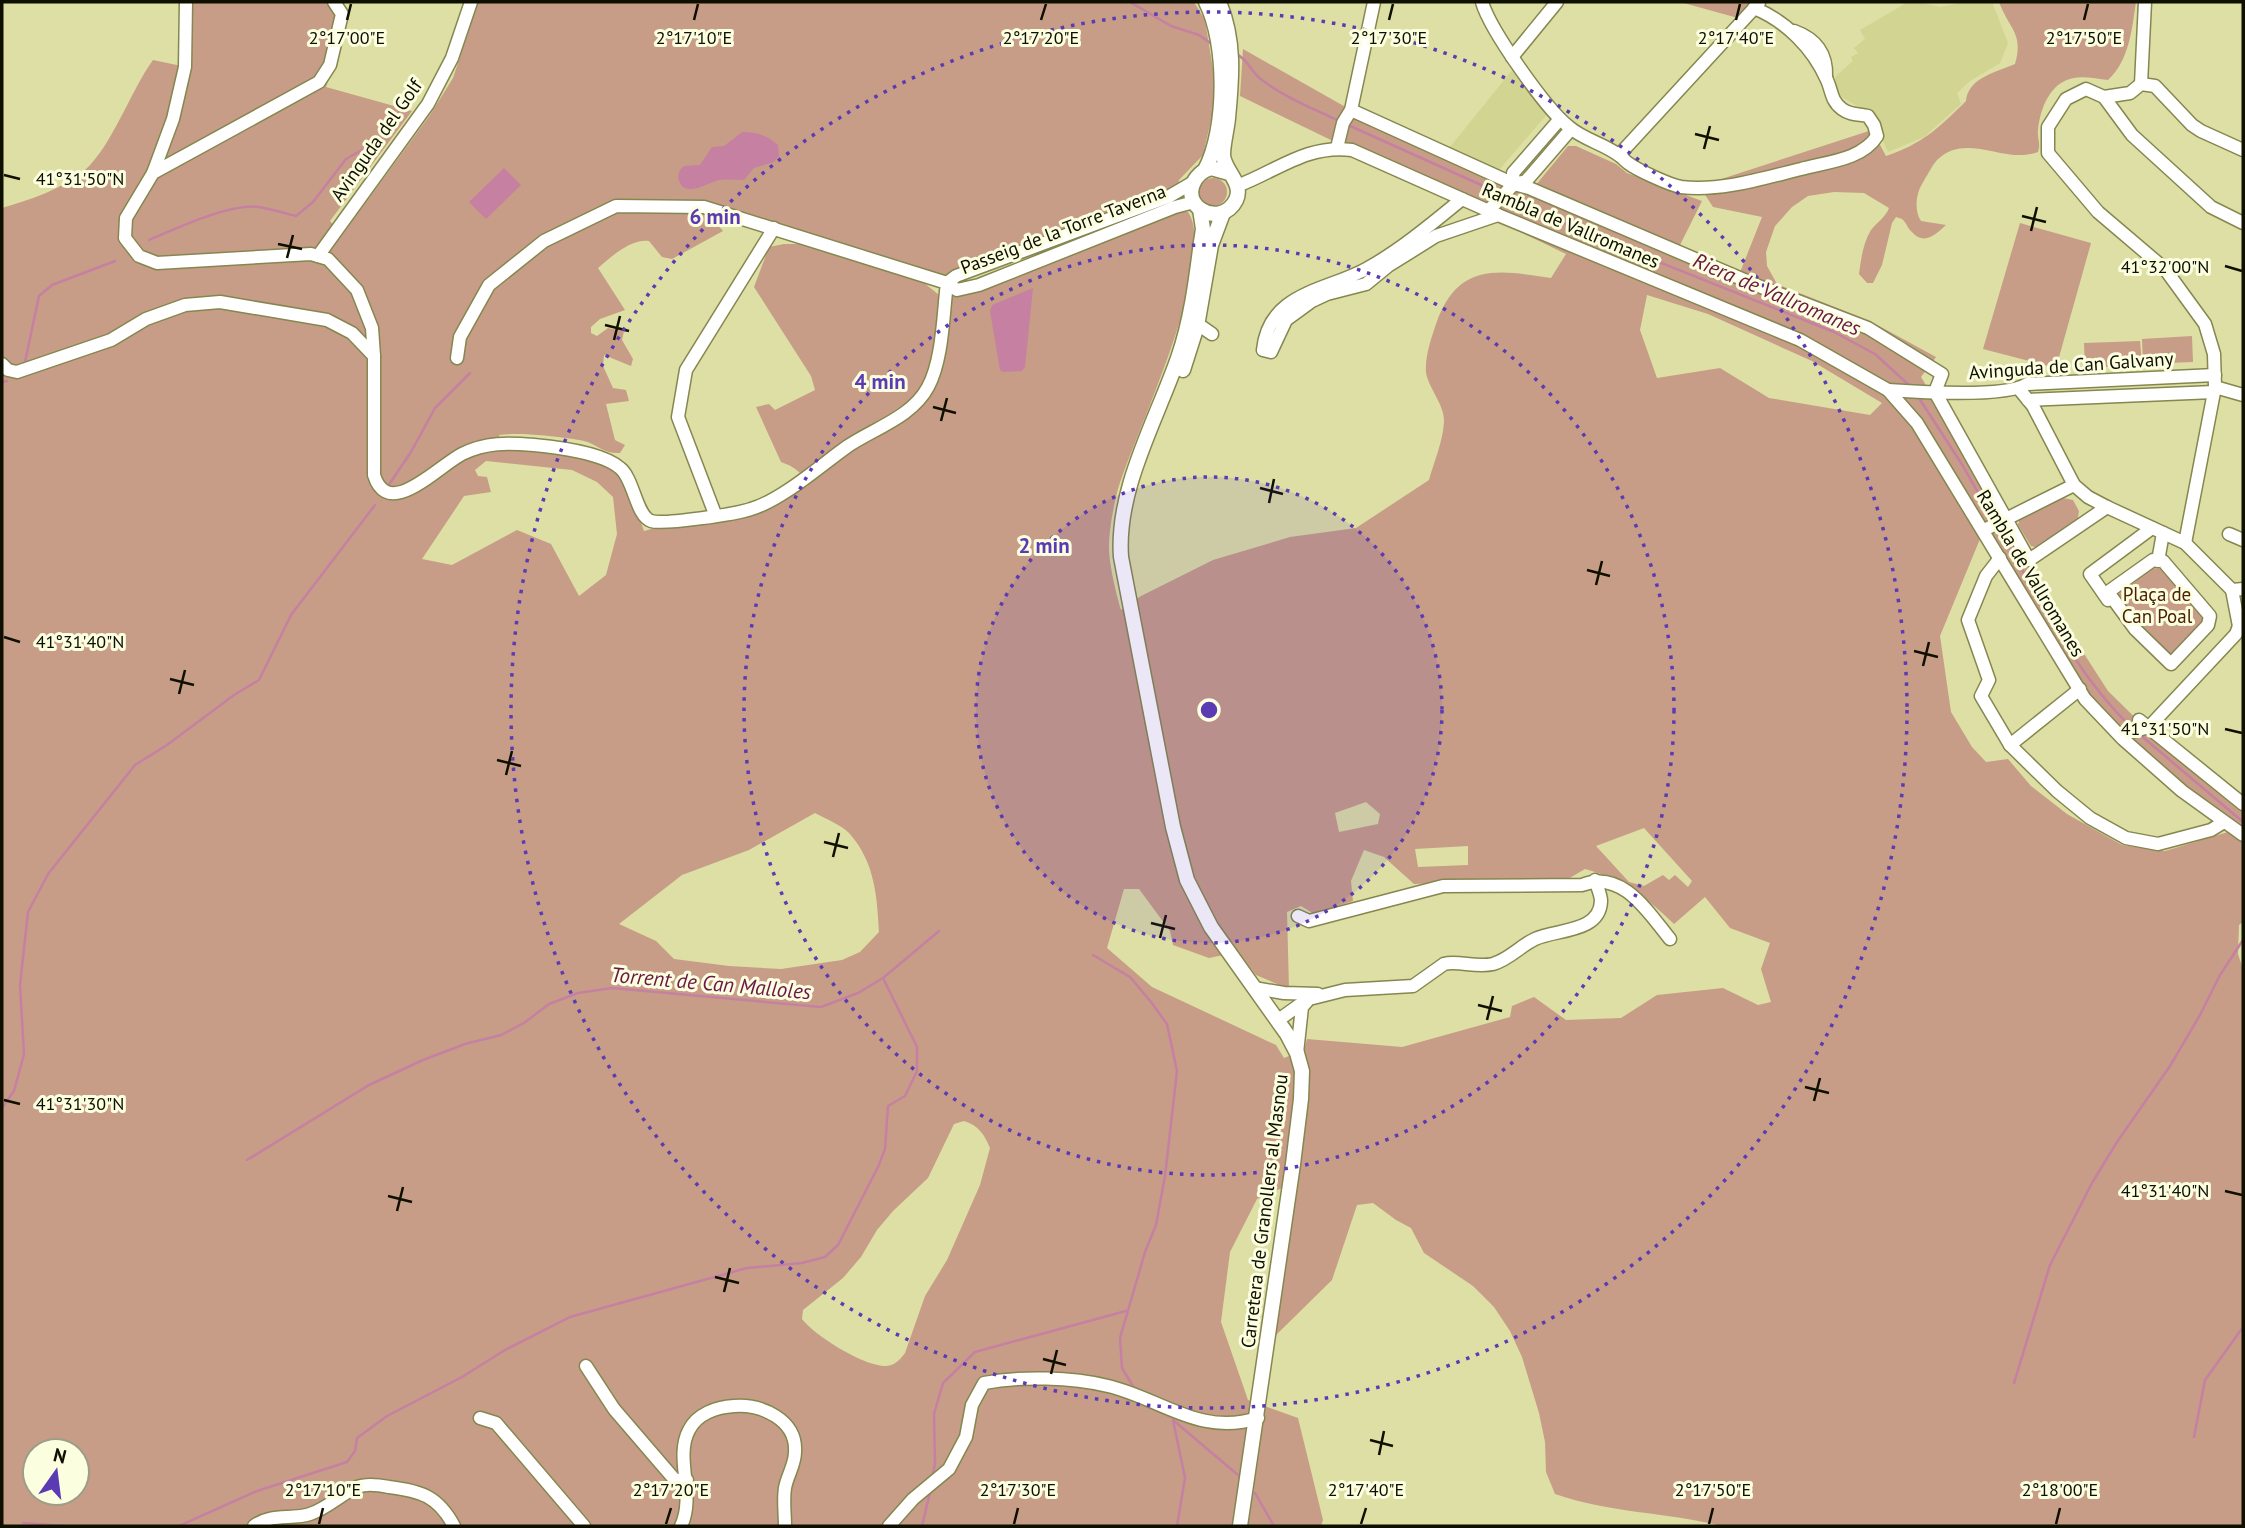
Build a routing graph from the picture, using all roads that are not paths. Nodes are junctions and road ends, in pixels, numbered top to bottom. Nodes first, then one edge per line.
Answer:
1 (186, 2) edge
2 (334, 2) edge
3 (471, 2) edge
4 (1206, 2) edge
5 (1219, 2) edge
6 (1374, 2) edge
7 (1482, 2) edge
8 (1557, 2) edge
9 (2145, 2) edge
10 (1757, 5) edge
11 (1225, 39) junction
12 (1512, 57) junction
13 (1227, 70) junction
14 (2141, 84) junction
15 (2104, 97) junction
16 (1351, 110) junction
17 (1560, 119) junction
18 (1571, 129) junction
19 (1337, 148) junction
20 (2243, 150) edge
21 (1619, 155) junction
22 (1205, 170) junction
23 (153, 173) junction
24 (1229, 173) junction
25 (1192, 183) junction
26 (1514, 184) junction
27 (1237, 186) junction
28 (1439, 190) junction
29 (1466, 201) junction
30 (1197, 206) junction
31 (1223, 213) junction
32 (1446, 213) junction
33 (1493, 213) junction
34 (2243, 223) edge
35 (1471, 224) junction
36 (774, 228) junction
37 (318, 256) junction
38 (947, 283) junction
39 (1196, 317) junction
40 (1192, 347) junction
41 (374, 356) junction
42 (457, 358) dead end
43 (2, 364) edge
44 (2215, 385) junction
45 (1888, 390) junction
46 (1935, 392) junction
47 (2023, 394) junction
48 (2243, 395) edge
49 (1133, 479) junction
50 (2074, 485) junction
51 (2107, 508) junction
52 (715, 514) junction
53 (2007, 519) junction
54 (1984, 530) junction
55 (2158, 531) junction
56 (2229, 534) dead end
57 (2243, 540) edge
58 (2185, 543) junction
59 (2000, 558) junction
60 (2158, 561) junction
61 (2238, 589) edge
62 (2109, 601) dead end
63 (2241, 628) edge
64 (2080, 689) junction
65 (2144, 723) junction
66 (2120, 735) junction
67 (2010, 746) junction
68 (2242, 799) edge
69 (2224, 822) junction
70 (2243, 835) edge
71 (1595, 880) junction
72 (1298, 916) dead end
73 (1670, 939) dead end
74 (1254, 988) junction
75 (1278, 992) junction
76 (1325, 994) junction
77 (1308, 999) junction
78 (1282, 1016) junction
79 (1297, 1054) junction
80 (586, 1366) dead end
81 (480, 1418) dead end
82 (1258, 1418) junction
83 (687, 1480) junction
84 (254, 1526) edge
85 (454, 1526) edge
86 (584, 1526) edge
87 (681, 1526) edge
88 (785, 1526) edge
89 (889, 1526) edge
90 (1241, 1526) edge

1 - 23 street
2 - 23 street
3 - 37 street, Avinguda del Golf
4 - 11 main road
5 - 11 main road
6 - 16 street
7 - 12 street
8 - 12 street
9 - 14 street
10 - 21 street
10 - 21 street
11 - 13 main road
12 - 17 street
13 - 22 main road
13 - 24 main road
14 - 15 street
14 - 20 street
15 - 34 street
15 - 44 street
16 - 19 street
16 - 26 street, Rambla de Vallromanes
17 - 18 street
17 - 26 street
18 - 21 street
18 - 26 street
19 - 27 street, Rambla de Vallromanes
19 - 28 street, Rambla de Vallromanes
22 - 24 main road
22 - 25 main road
23 - 37 street
24 - 27 main road
25 - 30 main road
25 - 38 street, Passeig de la Torre Taverna
26 - 33 street
26 - 46 street, Rambla de Vallromanes
27 - 31 main road
28 - 29 street, Rambla de Vallromanes
28 - 32 street
29 - 32 street
29 - 33 street, Rambla de Vallromanes
29 - 35 street
30 - 31 main road
30 - 38 street, Passeig de la Torre Taverna
30 - 39 main road, Carretera de Granollers al Masnou
31 - 39 main road, Carretera de Granollers al Masnou
32 - 35 street
33 - 35 street
33 - 45 street, Rambla de Vallromanes
36 - 38 street, Passeig de la Torre Taverna
36 - 42 street, Passeig de la Torre Taverna
36 - 52 street
37 - 41 street
38 - 52 street
39 - 40 main road, Carretera de Granollers al Masnou
39 - 40 street
39 - 49 main road, Carretera de Granollers al Masnou
40 - 49 main road, Carretera de Granollers al Masnou
41 - 43 street
41 - 52 street
44 - 47 street, Avinguda de Can Galvany
44 - 48 street, Avinguda de Can Galvany
44 - 58 street
45 - 46 street, Avinguda de Can Galvany
45 - 54 street, Rambla de Vallromanes
46 - 47 street, Avinguda de Can Galvany
46 - 53 street, Rambla de Vallromanes
47 - 50 street
49 - 74 main road, Carretera de Granollers al Masnou
50 - 51 street
50 - 53 street
51 - 53 street, Rambla de Vallromanes
51 - 55 street
53 - 54 street
54 - 59 street, Rambla de Vallromanes
55 - 58 street
55 - 60 street
55 - 62 street
56 - 57 street
58 - 61 street
59 - 64 street, Rambla de Vallromanes
59 - 67 street
60 - 60 street
61 - 63 street
63 - 65 street
64 - 66 street, Rambla de Vallromanes
64 - 67 street
65 - 66 street
65 - 68 street
66 - 69 street, Rambla de Vallromanes
67 - 69 street
69 - 70 street, Rambla de Vallromanes
71 - 72 street
71 - 73 street
71 - 76 street
74 - 75 street
74 - 78 main road, Carretera de Granollers al Masnou
75 - 76 street
75 - 78 street
76 - 77 street
77 - 78 street
77 - 79 street
78 - 79 main road, Carretera de Granollers al Masnou
79 - 82 main road, Carretera de Granollers al Masnou
80 - 83 street
81 - 86 street
82 - 89 street
82 - 90 main road, Carretera de Granollers al Masnou
83 - 87 street
83 - 88 street
84 - 85 street

